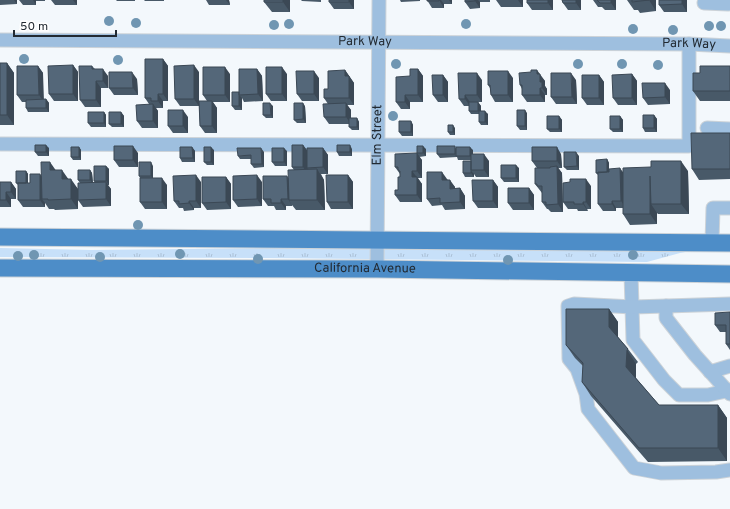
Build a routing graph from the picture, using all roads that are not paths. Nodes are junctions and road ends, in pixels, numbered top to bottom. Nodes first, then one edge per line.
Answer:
1 (379, 0) edge
2 (704, 3) dead end
3 (729, 4) edge
4 (0, 40) edge
5 (378, 43) junction
6 (688, 44) junction
7 (730, 46) edge
8 (707, 128) dead end
9 (730, 128) edge
10 (0, 144) edge
11 (378, 145) junction
12 (730, 208) edge
13 (0, 237) edge
14 (378, 240) junction
15 (712, 243) junction
16 (730, 243) edge
17 (0, 268) edge
18 (378, 270) junction
19 (631, 273) junction
20 (730, 274) edge
21 (730, 304) edge
22 (666, 306) junction
23 (633, 307) junction
24 (730, 366) edge
25 (710, 372) junction
26 (729, 392) edge
27 (730, 470) edge

1 - 5 street, Elm Street
2 - 3 street
4 - 5 street, Park Way
5 - 6 street, Park Way
5 - 11 street, Elm Street
6 - 7 street, Park Way
6 - 11 street
8 - 9 street
10 - 11 street
11 - 14 street, Elm Street
12 - 15 street
13 - 14 main road
14 - 15 main road
14 - 18 street, Elm Street
15 - 16 main road
17 - 18 main road, California Avenue
18 - 19 main road, California Avenue
19 - 20 main road, California Avenue
19 - 23 street
21 - 22 street
22 - 23 street
22 - 25 street
23 - 26 street
23 - 27 street
24 - 25 street
25 - 26 street

